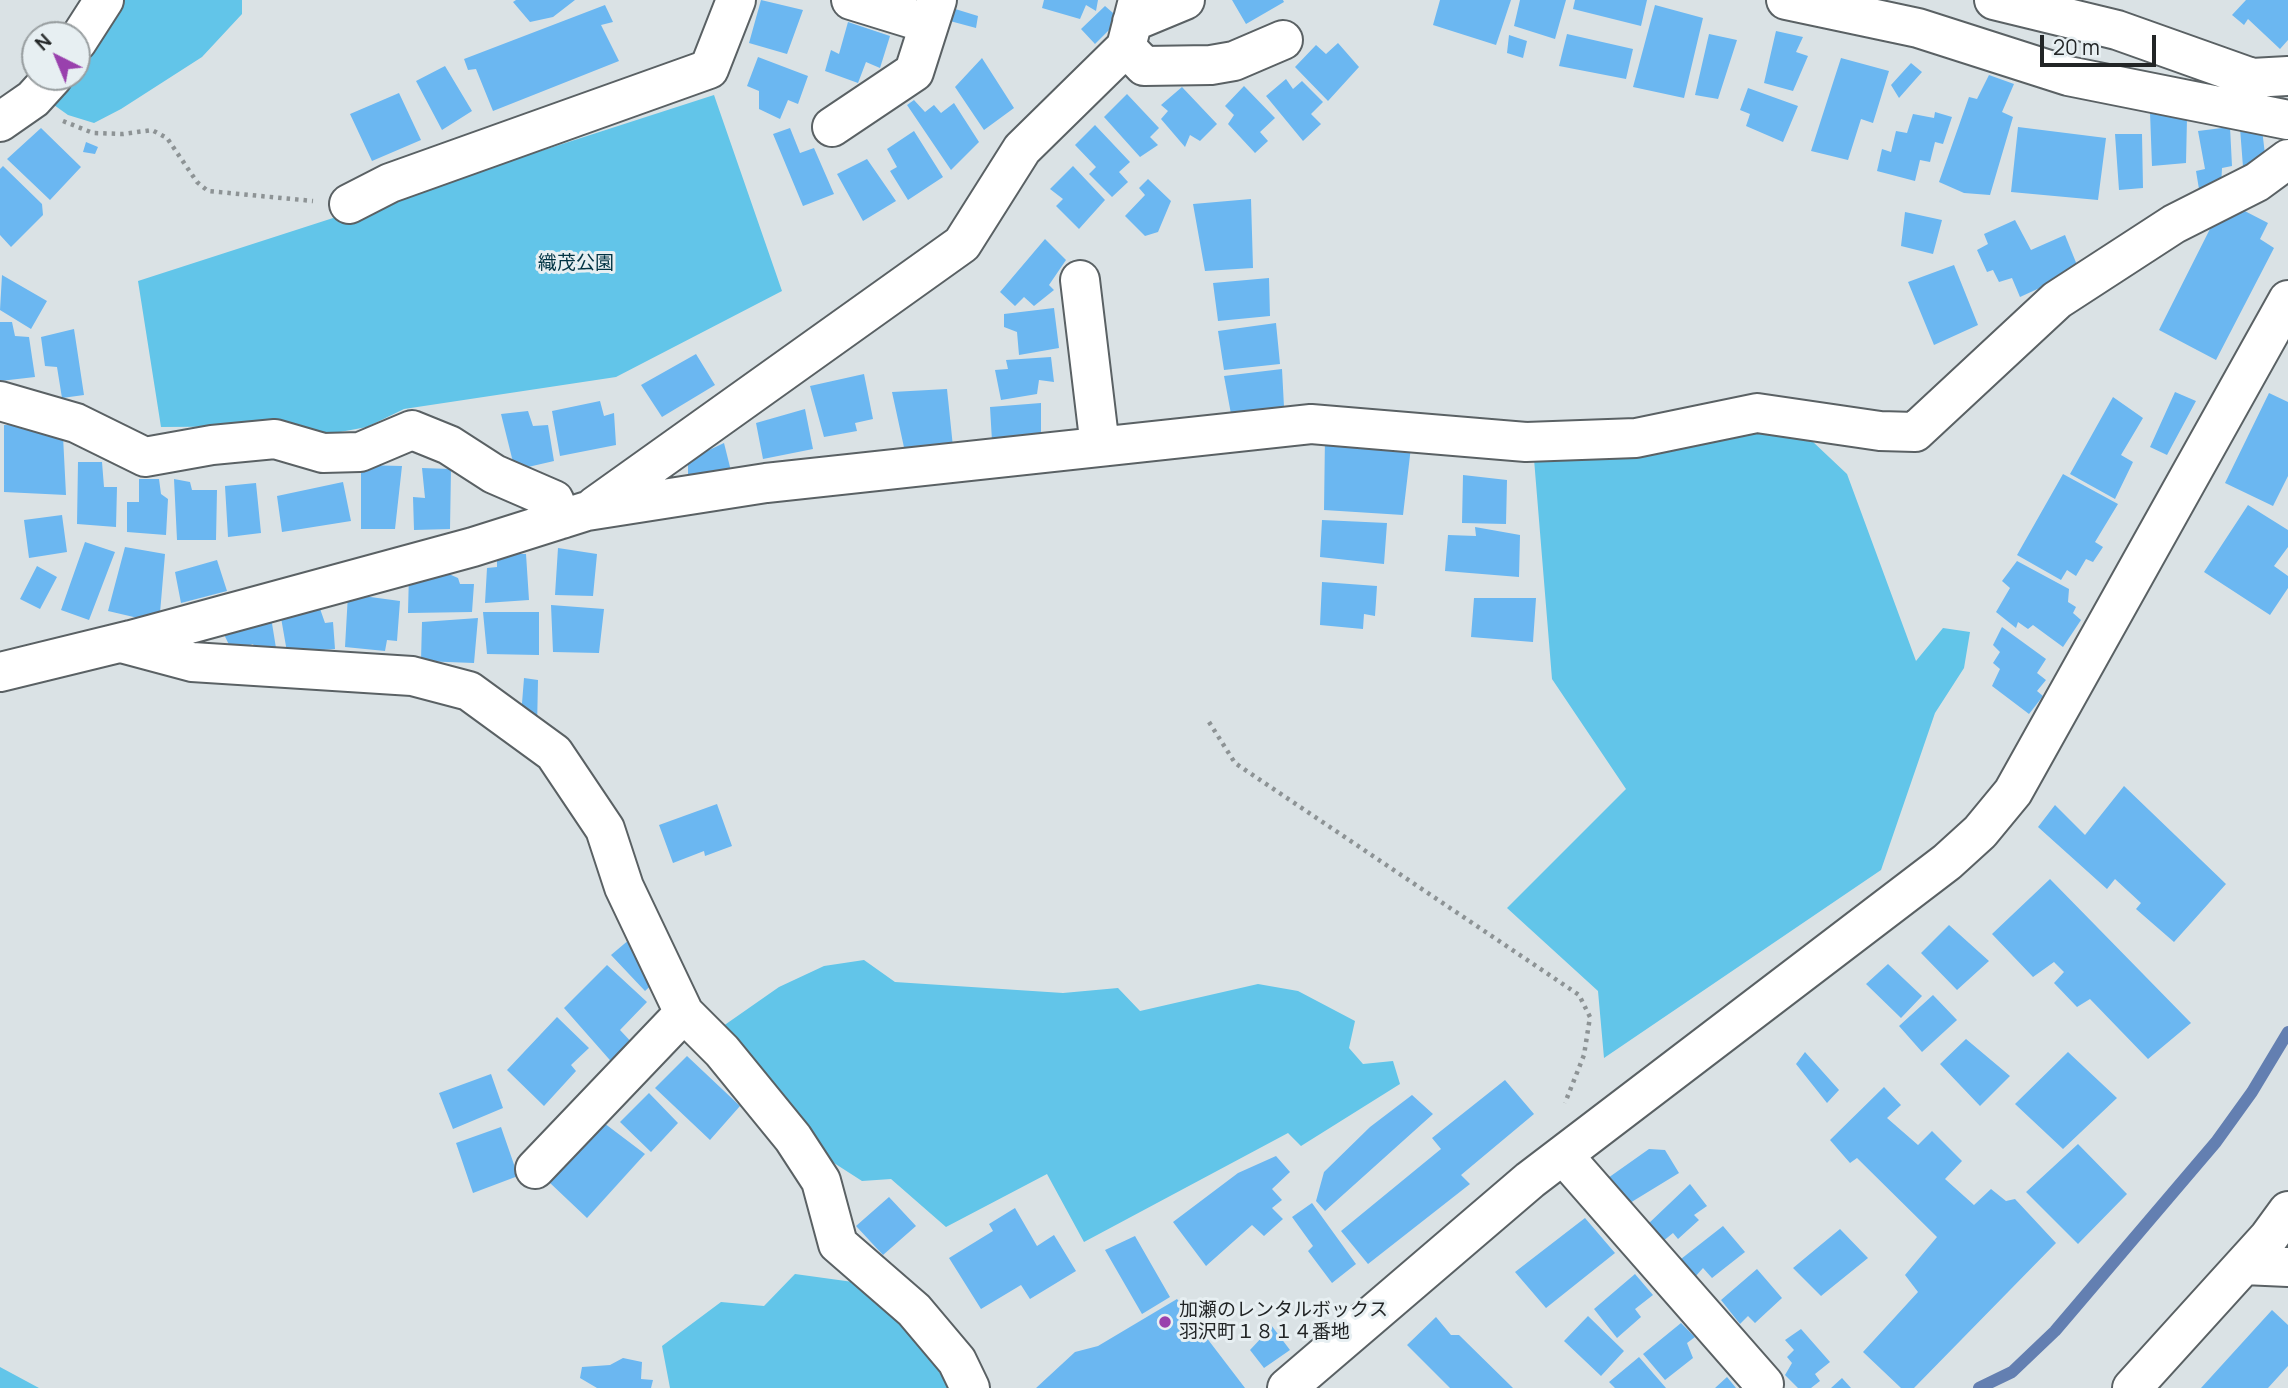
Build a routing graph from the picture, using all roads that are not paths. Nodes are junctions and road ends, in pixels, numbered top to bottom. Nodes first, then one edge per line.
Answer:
1 (104, 0) edge
2 (736, 0) edge
3 (850, 0) edge
4 (1185, 0) edge
5 (1786, 0) edge
6 (1994, 0) edge
7 (933, 12) edge
8 (90, 21) edge
9 (1132, 23) edge
10 (1283, 40) dead end
11 (2288, 76) edge
12 (39, 91) edge
13 (2288, 120) edge
14 (0, 122) edge
15 (832, 127) dead end
16 (2288, 159) edge
17 (349, 204) road end
18 (1080, 280) dead end
19 (2288, 300) edge
20 (0, 401) edge
21 (1100, 447) junction
22 (575, 515) junction
23 (120, 642) junction
24 (0, 672) edge
25 (684, 1013) junction
26 (1563, 1154) junction
27 (535, 1170) dead end
28 (2288, 1211) edge
29 (2244, 1265) junction
30 (2288, 1266) edge
31 (1764, 1384) dead end
32 (970, 1388) edge
33 (1287, 1388) edge
34 (2133, 1388) edge

1 - 8 street
2 - 17 street
3 - 7 street
4 - 9 street
5 - 13 street
6 - 11 street
7 - 15 street
9 - 10 street
9 - 22 street
12 - 14 street
16 - 21 street
18 - 21 street
19 - 26 street
20 - 22 street
21 - 22 street
22 - 23 street
23 - 24 street
23 - 25 street
25 - 27 street
25 - 32 street
26 - 31 street
26 - 33 street
28 - 29 street
29 - 30 street
29 - 34 street

